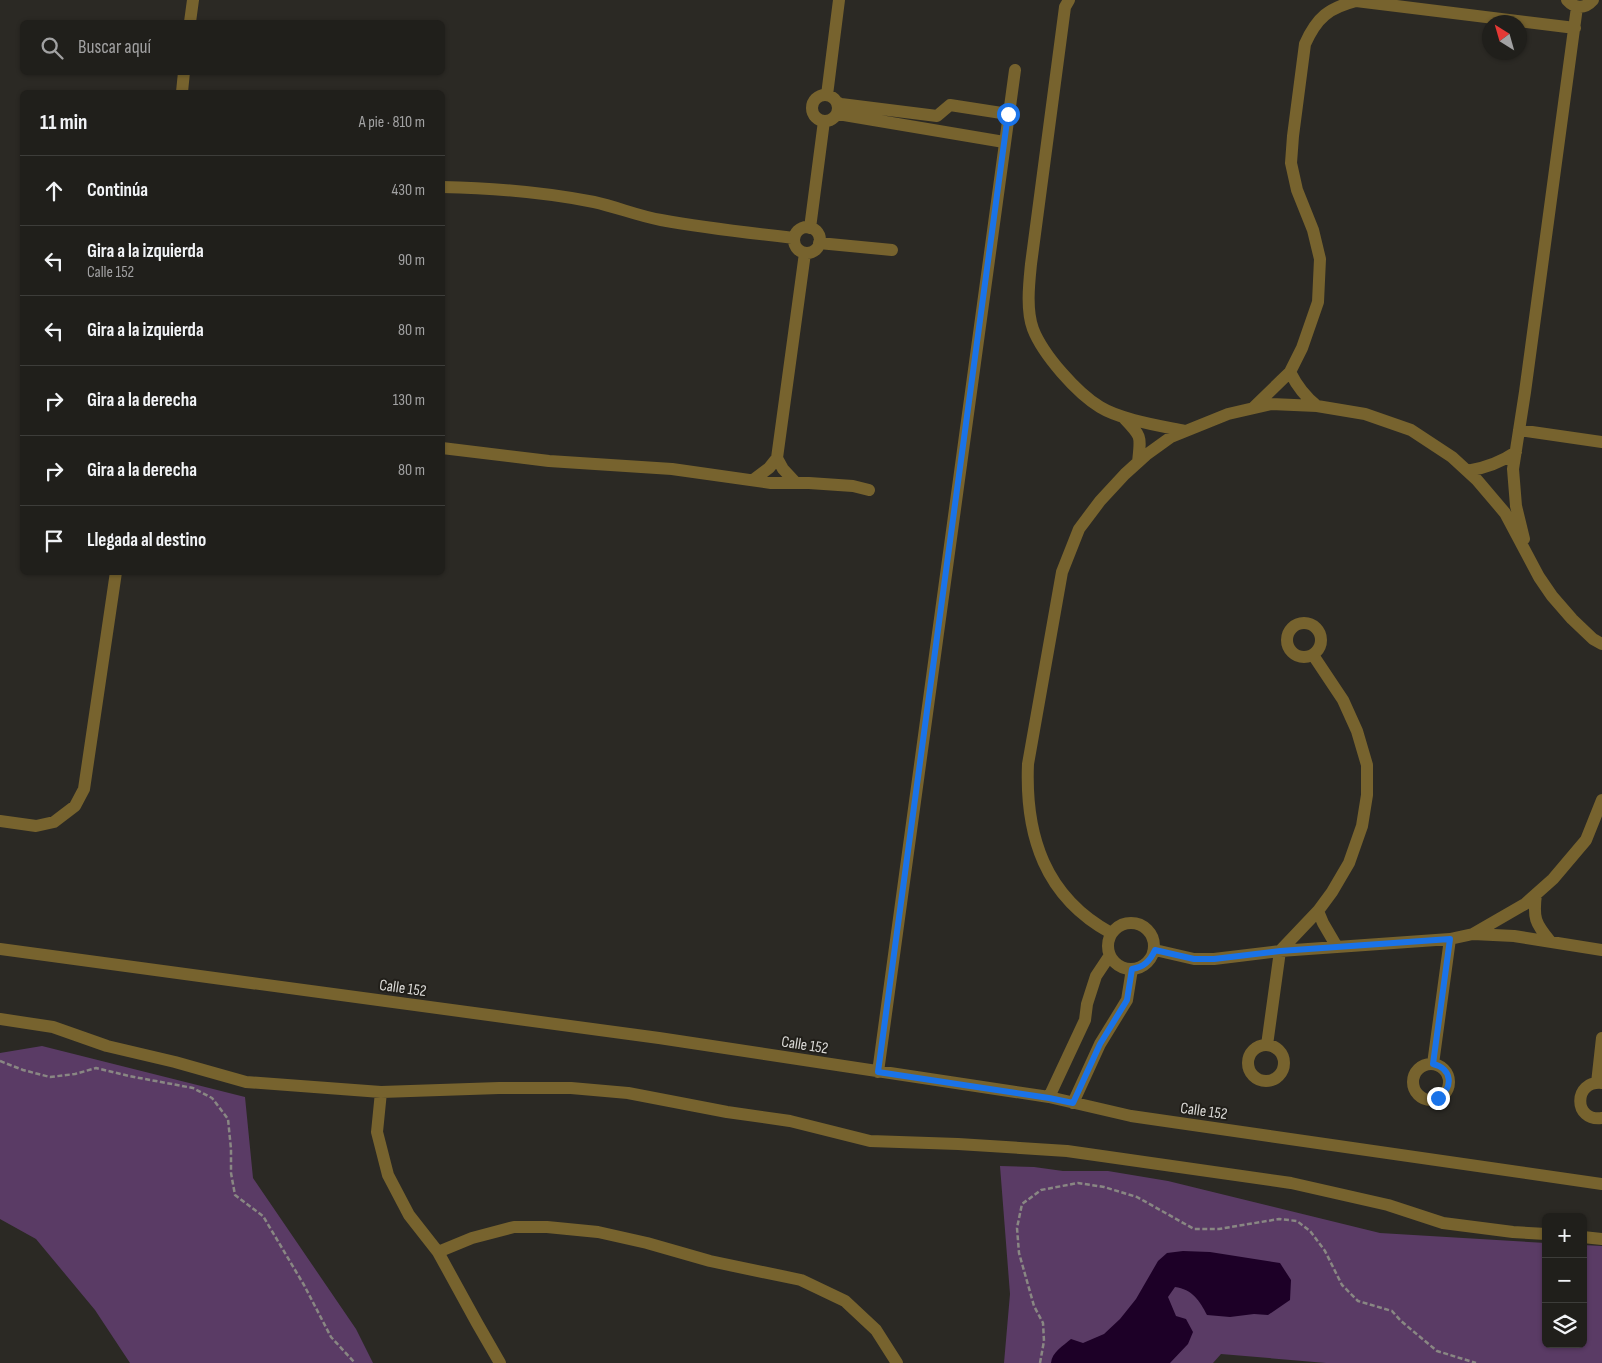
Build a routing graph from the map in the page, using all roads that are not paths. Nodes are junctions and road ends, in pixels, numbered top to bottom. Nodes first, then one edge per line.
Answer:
1 (193, 0) edge
2 (839, 0) edge
3 (1069, 0) edge
4 (1593, 0) edge
5 (1572, 4) edge
6 (190, 20) edge
7 (1574, 28) junction
8 (1015, 70) dead end
9 (184, 75) edge
10 (182, 90) edge
11 (831, 108) junction
12 (1008, 114) junction
13 (1004, 142) junction
14 (445, 187) edge
15 (810, 228) junction
16 (794, 238) junction
17 (819, 243) junction
18 (892, 250) dead end
19 (805, 253) junction
20 (1290, 372) junction
21 (1317, 406) junction
22 (1254, 408) junction
23 (1122, 416) junction
24 (1519, 430) junction
25 (1185, 431) junction
26 (1602, 442) edge
27 (445, 448) edge
28 (1516, 452) junction
29 (776, 458) junction
30 (1138, 462) junction
31 (1467, 472) junction
32 (753, 480) junction
33 (796, 483) junction
34 (869, 490) dead end
35 (1528, 556) junction
36 (116, 575) edge
37 (1602, 644) edge
38 (1313, 655) dead end
39 (1602, 800) edge
40 (0, 821) edge
41 (1536, 894) junction
42 (1318, 911) junction
43 (1111, 933) junction
44 (1473, 934) junction
45 (1450, 939) junction
46 (1550, 942) junction
47 (1337, 947) junction
48 (0, 949) edge
49 (1155, 950) junction
50 (1602, 950) edge
51 (1280, 951) junction
52 (1110, 955) junction
53 (1132, 969) junction
54 (0, 1019) edge
55 (1602, 1038) edge
56 (1267, 1045) dead end
57 (1433, 1064) dead end
58 (878, 1072) junction
59 (1600, 1083) edge
60 (381, 1092) junction
61 (1049, 1098) junction
62 (1073, 1103) junction
63 (1602, 1118) edge
64 (1602, 1184) edge
65 (1542, 1234) edge
66 (1587, 1237) edge
67 (1602, 1239) edge
68 (438, 1252) junction
69 (500, 1363) edge
70 (897, 1363) edge

1 - 6 street
2 - 11 street
3 - 23 street
4 - 5 street
5 - 7 street
7 - 20 street
7 - 24 street
8 - 12 street
9 - 10 street
11 - 12 street
11 - 13 street
11 - 15 street
12 - 13 street
13 - 58 street
14 - 16 street
15 - 16 street
15 - 17 street
16 - 19 street
17 - 18 street
17 - 19 street
19 - 29 street
20 - 21 street
20 - 22 street
21 - 22 street
21 - 31 street
22 - 25 street
23 - 25 street
23 - 30 street
24 - 26 street
24 - 28 street
25 - 30 street
27 - 32 street
28 - 31 street
28 - 35 street
29 - 32 street
29 - 33 street
30 - 43 street
31 - 35 street
32 - 33 street
33 - 34 street
35 - 37 street
36 - 40 street
38 - 42 street
39 - 41 street
41 - 44 street
41 - 46 street
42 - 47 street
42 - 51 street
43 - 49 street
43 - 52 street
44 - 45 street
44 - 46 street
45 - 47 street
45 - 57 street
46 - 50 street
47 - 51 street
48 - 58 street, Calle 152
49 - 51 street
49 - 53 street
51 - 56 street
52 - 53 street
52 - 61 street
53 - 62 street
54 - 60 street
55 - 59 street
58 - 61 street, Calle 152
59 - 63 street
60 - 65 street
60 - 68 street
61 - 62 street, Calle 152
62 - 64 street, Calle 152
66 - 67 street
68 - 69 street
68 - 70 street

